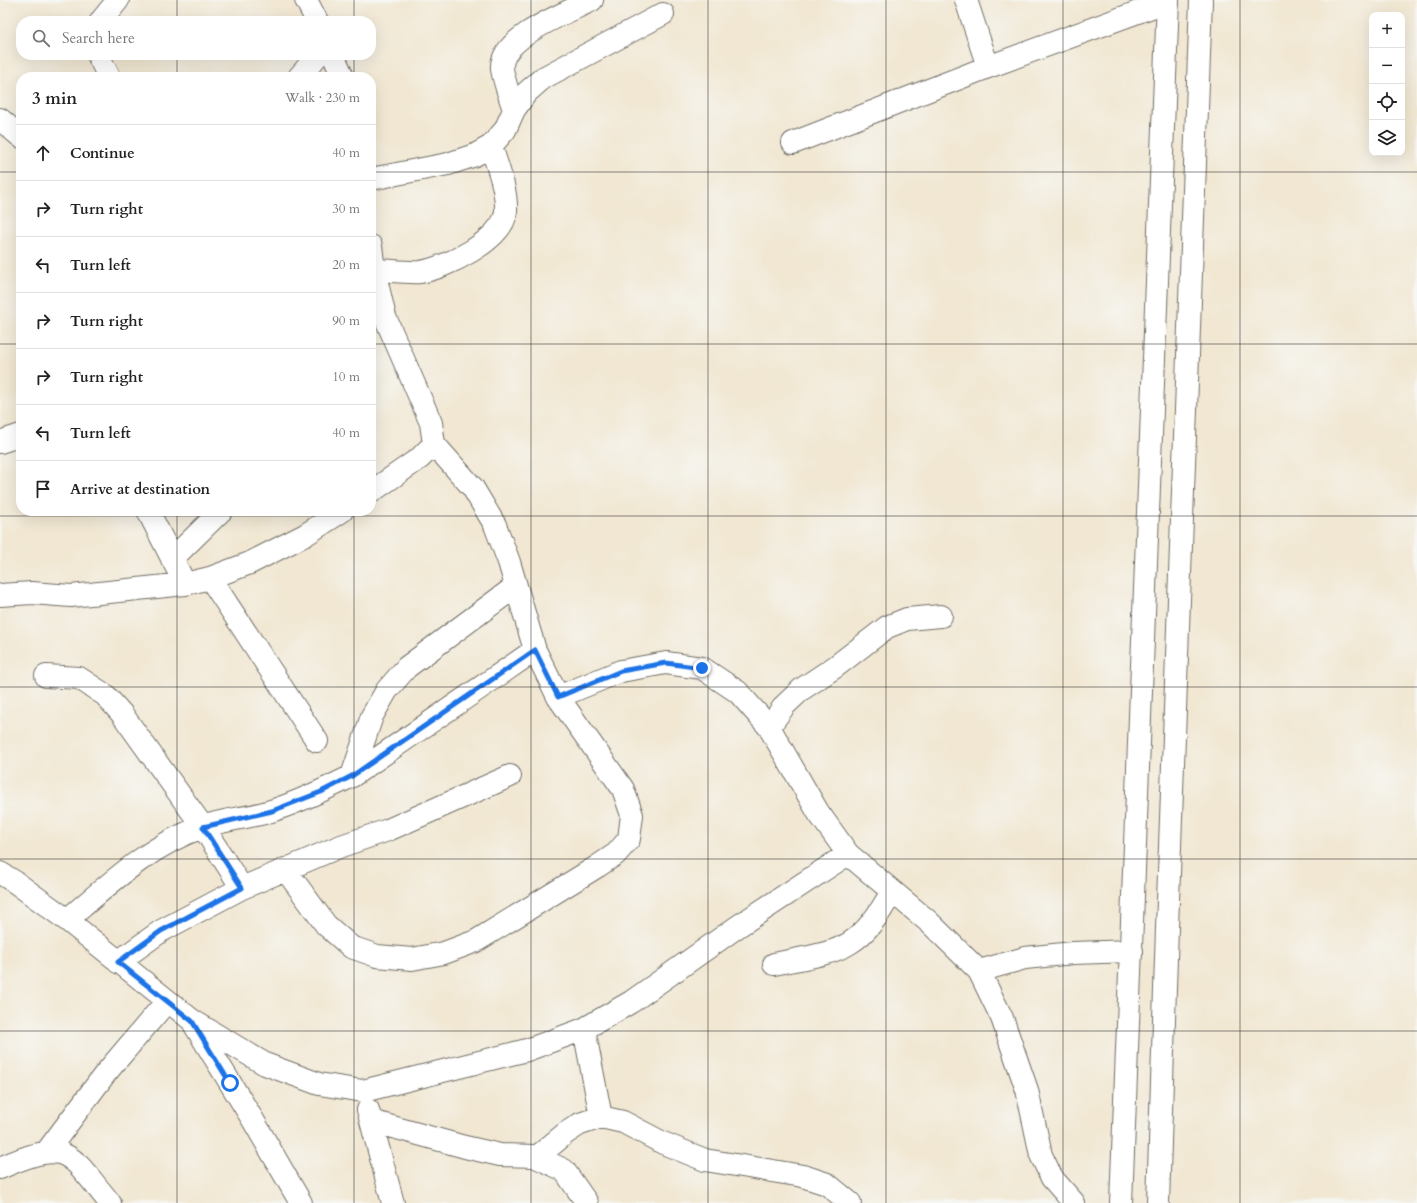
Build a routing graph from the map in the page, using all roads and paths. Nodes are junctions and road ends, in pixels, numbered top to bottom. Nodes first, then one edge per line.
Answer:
1 (118, 0) edge
2 (306, 0) edge
3 (592, 0) edge
4 (966, 0) edge
5 (1168, 0) edge
6 (1201, 0) edge
7 (663, 14) dead end
8 (105, 16) edge
9 (314, 16) edge
10 (100, 60) edge
11 (314, 60) edge
12 (335, 60) edge
13 (988, 67) junction
14 (106, 72) edge
15 (303, 72) edge
16 (341, 72) edge
17 (514, 110) junction
18 (0, 119) edge
19 (16, 133) edge
20 (793, 143) dead end
21 (491, 146) junction
22 (376, 178) edge
23 (376, 270) edge
24 (376, 279) edge
25 (16, 437) edge
26 (0, 442) edge
27 (434, 444) junction
28 (376, 489) edge
29 (150, 516) edge
30 (216, 516) edge
31 (334, 516) edge
32 (172, 559) junction
33 (210, 578) junction
34 (185, 584) junction
35 (516, 586) junction
36 (0, 595) edge
37 (941, 616) dead end
38 (535, 650) junction
39 (46, 676) dead end
40 (558, 697) junction
41 (769, 727) junction
42 (317, 741) dead end
43 (352, 776) junction
44 (510, 776) dead end
45 (203, 827) junction
46 (848, 854) junction
47 (285, 869) junction
48 (0, 873) edge
49 (242, 888) junction
50 (892, 891) junction
51 (67, 920) junction
52 (1132, 951) junction
53 (118, 962) junction
54 (774, 964) dead end
55 (979, 971) junction
56 (167, 1001) junction
57 (192, 1021) junction
58 (584, 1029) junction
59 (363, 1092) junction
60 (601, 1117) junction
61 (371, 1121) junction
62 (48, 1150) junction
63 (537, 1157) junction
64 (0, 1168) edge
65 (110, 1203) edge
66 (301, 1203) edge
67 (393, 1203) edge
68 (587, 1203) edge
69 (850, 1203) edge
70 (1074, 1203) edge
71 (1121, 1203) edge
72 (1158, 1203) edge

1 - 8 street
2 - 9 street
3 - 17 street
4 - 13 street
5 - 13 street
5 - 52 street
6 - 72 street
7 - 17 street
10 - 14 street
11 - 15 street
12 - 16 street
13 - 20 street
17 - 21 street
18 - 19 street
21 - 22 street
21 - 23 street
24 - 27 street
25 - 26 street
27 - 28 street
27 - 35 street
29 - 32 street
30 - 32 street
31 - 33 street
32 - 34 street
33 - 34 street
33 - 42 street
34 - 36 street
35 - 38 street
35 - 43 street
37 - 41 street
38 - 40 street
38 - 43 street
39 - 45 street
40 - 41 street
40 - 47 street
41 - 46 street
43 - 45 street
44 - 47 street
45 - 49 street
45 - 51 street
46 - 50 street
46 - 58 street
47 - 49 street
48 - 51 street
49 - 53 street
50 - 54 street
50 - 55 street
51 - 53 street
52 - 55 street
52 - 71 street
53 - 56 street
55 - 70 street
56 - 57 street
56 - 62 street
57 - 59 street
57 - 66 street
58 - 59 street
58 - 60 street
59 - 61 street
60 - 63 street
60 - 69 street
61 - 63 street
61 - 67 street
62 - 64 street
62 - 65 street
63 - 68 street

